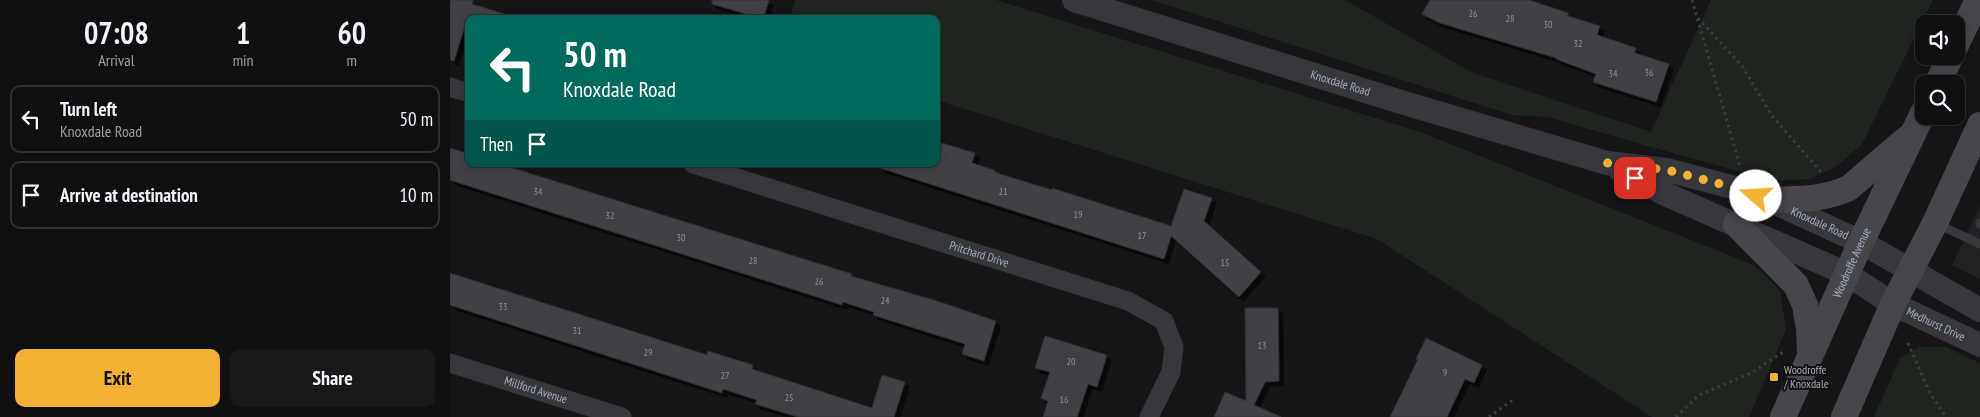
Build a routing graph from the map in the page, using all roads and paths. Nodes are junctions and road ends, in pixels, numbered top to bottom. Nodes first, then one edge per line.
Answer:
1 (1074, 0) edge
2 (1692, 0) edge
3 (1978, 0) edge
4 (1698, 18) junction
5 (1965, 27) edge
6 (450, 87) edge
7 (465, 92) edge
8 (1917, 125) edge
9 (1980, 125) edge
10 (1912, 134) junction
11 (1607, 163) junction
12 (703, 167) edge
13 (1822, 173) dead end
14 (1732, 187) junction
15 (1769, 200) junction
16 (1935, 222) junction
17 (1736, 224) junction
18 (1861, 242) junction
19 (1980, 244) edge
20 (1909, 271) junction
21 (1847, 274) junction
22 (1893, 304) junction
23 (1980, 310) edge
24 (1908, 343) dead end
25 (1980, 345) edge
26 (1786, 350) dead end
27 (1810, 358) junction
28 (450, 363) edge
29 (1514, 398) dead end
30 (622, 417) edge
31 (1149, 417) edge
32 (1489, 417) edge
33 (1676, 417) edge
34 (1783, 417) edge
35 (1844, 417) edge
36 (1946, 417) edge

1 - 11 street, Knoxdale Road
2 - 4 path
3 - 5 main road
4 - 13 path
4 - 14 path
6 - 7 street
8 - 10 main road, Woodroffe Avenue
9 - 16 main road
10 - 15 main road
10 - 18 main road, Woodroffe Avenue
11 - 14 street, Knoxdale Road
11 - 17 street, Knoxdale Road
12 - 31 street, Pritchard Drive
14 - 15 street, Knoxdale Road
15 - 18 street, Knoxdale Road
16 - 19 lane
16 - 20 main road
17 - 21 street, Knoxdale Road
17 - 27 main road
18 - 20 street, Knoxdale Road
18 - 21 main road, Woodroffe Avenue
20 - 22 main road
20 - 23 street
21 - 22 street, Knoxdale Road
21 - 27 main road, Woodroffe Avenue
22 - 25 street, Medhurst Drive
22 - 35 main road
24 - 36 path
26 - 33 path
27 - 34 main road, Woodroffe Avenue
28 - 30 street, Millford Avenue
29 - 32 path

